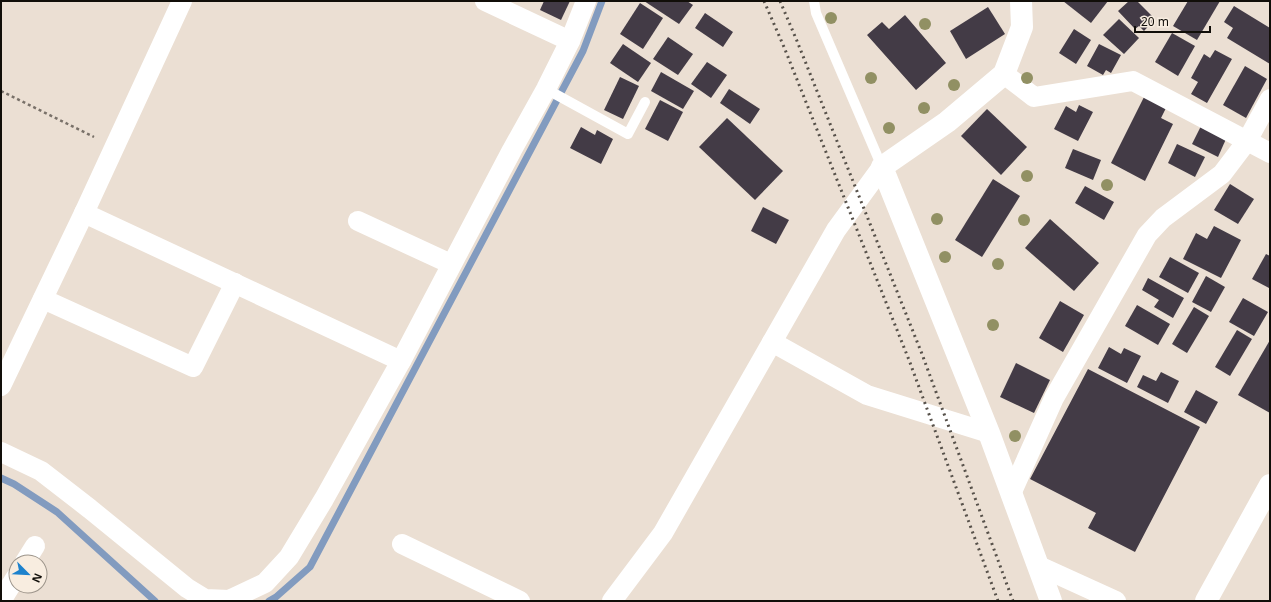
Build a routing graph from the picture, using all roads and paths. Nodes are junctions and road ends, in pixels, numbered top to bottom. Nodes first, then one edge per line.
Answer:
1 (182, 1) edge
2 (485, 1) edge
3 (586, 1) edge
4 (814, 1) edge
5 (1021, 1) edge
6 (570, 41) junction
7 (1004, 74) junction
8 (546, 89) junction
9 (1, 91) edge
10 (1270, 99) edge
11 (645, 102) dead end
12 (1247, 141) junction
13 (114, 147) junction
14 (1270, 153) edge
15 (882, 167) junction
16 (84, 213) junction
17 (358, 221) dead end
18 (452, 264) junction
19 (235, 283) junction
20 (43, 299) junction
21 (772, 342) junction
22 (401, 361) junction
23 (1, 386) edge
24 (989, 433) junction
25 (1, 452) edge
26 (1270, 485) edge
27 (1012, 494) junction
28 (402, 544) dead end
29 (1039, 566) junction
30 (8, 590) edge
31 (1, 601) edge
32 (520, 601) edge
33 (612, 601) edge
34 (1051, 601) edge
35 (1116, 601) edge
36 (1206, 601) edge

1 - 13 street
2 - 6 street
3 - 6 street
4 - 15 lane
5 - 7 street
6 - 8 street
7 - 12 street
7 - 15 street
8 - 11 lane
8 - 18 street
9 - 13 path
10 - 12 street
12 - 14 street
12 - 27 street
13 - 16 street
15 - 21 street
15 - 24 street
16 - 19 street
16 - 20 street
17 - 18 street
18 - 22 street
19 - 20 street
19 - 22 street
20 - 23 street
21 - 24 street
21 - 33 street
22 - 25 street
24 - 27 street
26 - 36 street
27 - 29 street
28 - 32 street
29 - 34 street
29 - 35 street
30 - 31 street

